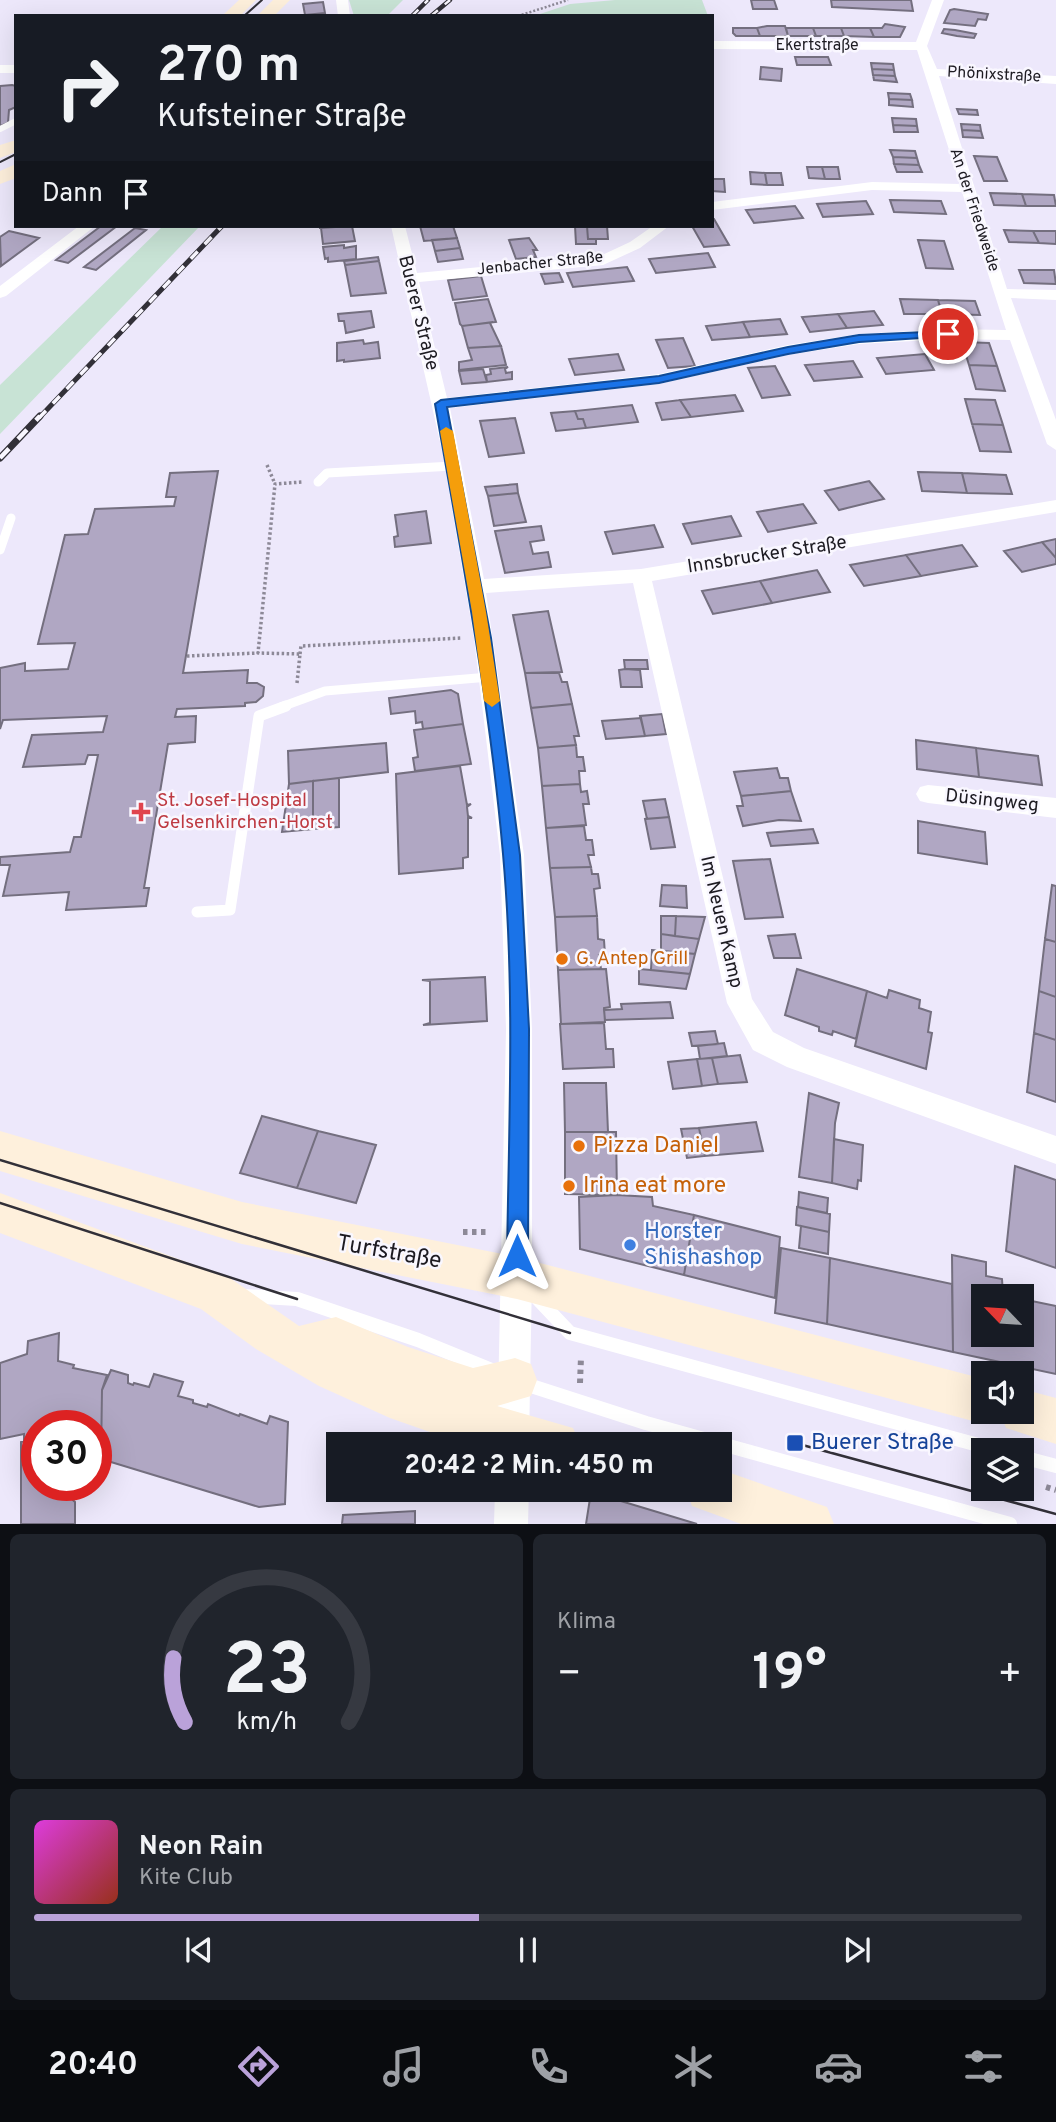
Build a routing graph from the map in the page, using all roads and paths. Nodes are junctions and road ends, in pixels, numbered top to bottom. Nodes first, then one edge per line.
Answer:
1 (248, 0) edge
2 (282, 0) edge
3 (568, 0) edge
4 (938, 0) edge
5 (232, 14) edge
6 (267, 14) edge
7 (524, 14) edge
8 (714, 45) edge
9 (921, 46) junction
10 (932, 72) junction
11 (1056, 80) edge
12 (966, 188) junction
13 (714, 206) edge
14 (85, 228) edge
15 (398, 228) edge
16 (657, 228) edge
17 (409, 278) junction
18 (0, 293) edge
19 (1001, 293) junction
20 (1056, 295) edge
21 (1016, 335) junction
22 (441, 404) junction
23 (1052, 423) edge
24 (1056, 444) edge
25 (267, 465) dead end
26 (453, 466) junction
27 (318, 482) joint
28 (275, 484) junction
29 (1056, 506) edge
30 (11, 517) dead end
31 (0, 550) edge
32 (641, 576) junction
33 (475, 587) junction
34 (484, 638) junction
35 (258, 653) junction
36 (300, 654) junction
37 (187, 656) dead end
38 (489, 677) junction
39 (325, 691) junction
40 (929, 794) dead end
41 (1056, 808) edge
42 (197, 912) dead end
43 (1056, 1150) edge
44 (0, 1151) edge
45 (0, 1213) edge
46 (517, 1278) junction
47 (215, 1293) junction
48 (582, 1336) junction
49 (297, 1348) junction
50 (515, 1380) junction
51 (971, 1399) edge
52 (579, 1403) junction
53 (1034, 1415) edge
54 (1056, 1421) edge
55 (495, 1432) edge
56 (512, 1432) edge
57 (971, 1443) edge
58 (1034, 1460) edge
59 (1056, 1466) edge
60 (732, 1497) edge
61 (512, 1502) edge
62 (511, 1524) edge
63 (810, 1524) edge
64 (1010, 1524) edge

1 - 5 main road
2 - 6 main road
3 - 7 path
4 - 9 street
8 - 9 street, Ekertstraße
9 - 10 street, An der Friedweide
10 - 11 street, Phönixstraße
10 - 12 street, An der Friedweide
12 - 13 street
12 - 19 street, An der Friedweide
14 - 18 street
15 - 17 street, Buerer Straße
16 - 17 street, Jenbacher Straße
17 - 22 street, Buerer Straße
19 - 20 street
19 - 21 street, An der Friedweide
21 - 22 street
21 - 23 street, An der Friedweide
22 - 26 street, Buerer Straße
23 - 24 street, An der Friedweide
25 - 28 path
26 - 27 lane
26 - 33 street, Buerer Straße
27 - 28 path
28 - 35 path
29 - 32 street, Innsbrucker Straße
30 - 31 lane
32 - 33 street, Innsbrucker Straße
32 - 43 street, Im Neuen Kamp
33 - 34 street, Buerer Straße
34 - 36 path
34 - 38 street, Buerer Straße
35 - 36 path
35 - 37 path
36 - 39 path
38 - 39 lane
38 - 46 street, Buerer Straße
39 - 42 lane
40 - 41 street, Düsingweg
44 - 46 main road, Turfstraße
45 - 47 main road
46 - 48 lane
46 - 50 street, Buerer Straße
46 - 51 main road, Turfstraße
47 - 49 main road
47 - 50 lane
48 - 52 path
48 - 57 lane
49 - 50 main road
49 - 55 main road
50 - 52 lane
50 - 56 street, Buerer Straße
52 - 64 lane
53 - 54 main road
58 - 59 lane
60 - 63 main road
61 - 62 street

